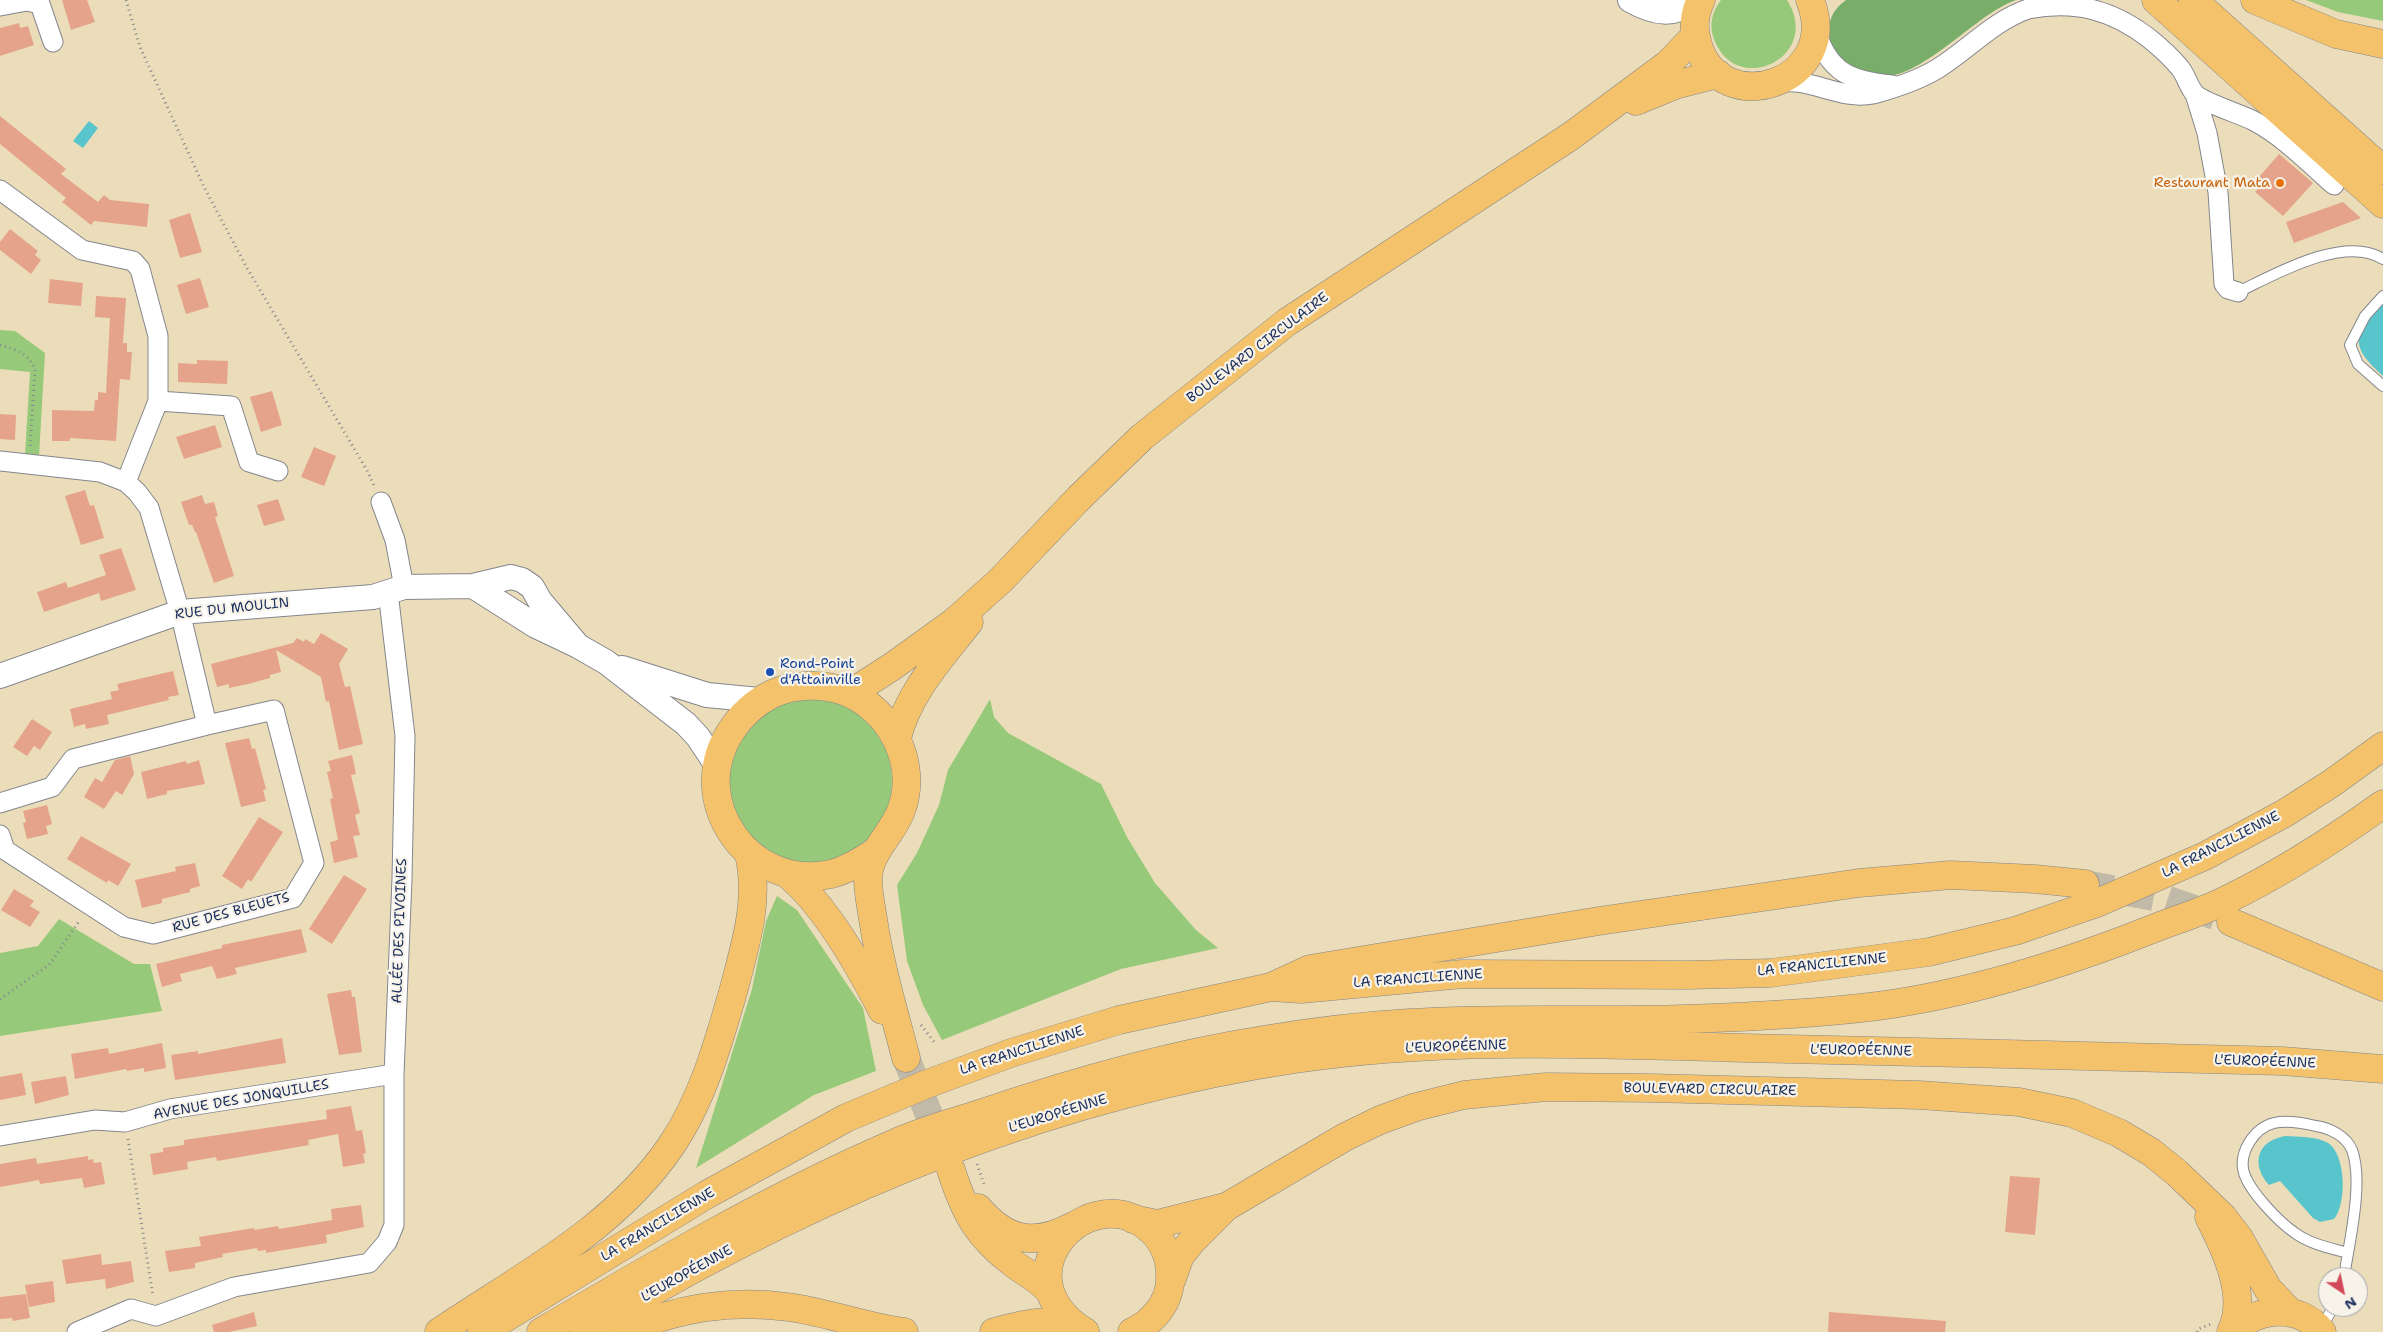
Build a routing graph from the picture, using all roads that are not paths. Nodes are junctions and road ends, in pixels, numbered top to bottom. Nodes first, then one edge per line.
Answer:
1 (1630, 0) edge
2 (1700, 0) edge
3 (1828, 0) edge
4 (2156, 0) edge
5 (2193, 0) edge
6 (2255, 0) edge
7 (0, 6) edge
8 (1814, 19) edge
9 (1695, 36) junction
10 (54, 42) dead end
11 (2383, 44) edge
12 (1718, 74) junction
13 (1773, 84) junction
14 (1898, 86) junction
15 (2195, 94) junction
16 (1571, 136) junction
17 (2383, 170) edge
18 (2334, 184) dead end
19 (0, 190) edge
20 (2383, 204) edge
21 (2383, 259) edge
22 (2238, 292) joint
23 (2383, 296) edge
24 (2383, 386) edge
25 (158, 402) junction
26 (0, 461) edge
27 (278, 471) dead end
28 (126, 482) junction
29 (381, 502) road end
30 (1000, 581) junction
31 (473, 586) junction
32 (396, 589) junction
33 (180, 612) junction
34 (578, 646) junction
35 (606, 662) junction
36 (0, 676) edge
37 (846, 692) junction
38 (760, 700) junction
39 (207, 725) junction
40 (897, 738) junction
41 (2383, 746) edge
42 (716, 764) junction
43 (0, 802) edge
44 (2383, 804) edge
45 (0, 836) edge
46 (875, 852) junction
47 (749, 854) junction
48 (786, 873) junction
49 (2085, 884) tunnel mouth
50 (2231, 922) tunnel mouth
51 (1271, 987) junction
52 (2383, 987) edge
53 (2383, 1069) edge
54 (394, 1074) junction
55 (0, 1136) edge
56 (2195, 1191) junction
57 (1226, 1207) junction
58 (1129, 1217) junction
59 (1073, 1226) junction
60 (2348, 1253) junction
61 (2346, 1267) edge
62 (1168, 1290) junction
63 (1050, 1292) junction
64 (2291, 1313) junction
65 (2325, 1323) edge
66 (2226, 1328) edge
67 (77, 1332) edge
68 (439, 1332) edge
69 (482, 1332) edge
70 (541, 1332) edge
71 (584, 1332) edge
72 (624, 1332) edge
73 (904, 1332) edge
74 (994, 1332) edge
75 (1085, 1332) edge
76 (1132, 1332) edge
77 (1160, 1332) edge

1 - 2 street
2 - 9 main road
3 - 8 main road
4 - 20 main road
5 - 17 main road
6 - 11 main road
7 - 10 street
8 - 13 main road
8 - 14 street
9 - 12 main road
9 - 16 main road, BOULEVARD CIRCULAIRE
12 - 13 main road
12 - 16 main road, BOULEVARD CIRCULAIRE
13 - 14 street
14 - 15 street
15 - 18 street
15 - 22 street
16 - 30 main road, BOULEVARD CIRCULAIRE
19 - 25 street
21 - 22 lane
23 - 24 lane
25 - 27 street
25 - 28 street
26 - 28 street
28 - 33 street
29 - 32 street, ALLÉE DES PIVOINES
30 - 37 main road, BOULEVARD CIRCULAIRE
30 - 40 main road, BOULEVARD CIRCULAIRE
31 - 32 street, RUE DU MOULIN
31 - 34 street, RUE DU MOULIN
31 - 34 street, RUE DU MOULIN
32 - 33 street, RUE DU MOULIN
32 - 54 street, ALLÉE DES PIVOINES
33 - 36 street, RUE DU MOULIN
33 - 39 street
34 - 35 street, RUE DU MOULIN
35 - 38 street, RUE DU MOULIN
35 - 42 street, RUE DU MOULIN
37 - 38 main road
37 - 40 main road
38 - 42 main road
39 - 43 street
39 - 45 street, RUE DES BLEUETS
40 - 46 main road
41 - 51 main road, LA FRANCILIENNE
42 - 47 main road
44 - 70 main road
46 - 48 main road
46 - 48 main road
47 - 48 main road
47 - 68 main road
49 - 51 main road
50 - 52 main road
51 - 69 main road, LA FRANCILIENNE
53 - 71 main road, L'EUROPÉENNE
54 - 55 street, AVENUE DES JONQUILLES
54 - 67 street, ALLÉE DES PIVOINES
56 - 57 main road, BOULEVARD CIRCULAIRE
56 - 64 main road, BOULEVARD CIRCULAIRE
56 - 66 main road, BOULEVARD CIRCULAIRE
57 - 58 main road, BOULEVARD CIRCULAIRE
57 - 62 main road, BOULEVARD CIRCULAIRE
58 - 59 main road, BOULEVARD CIRCULAIRE
58 - 62 main road
59 - 63 main road
59 - 63 main road
60 - 60 lane
60 - 61 lane
62 - 76 main road, BOULEVARD CIRCULAIRE
62 - 77 street
63 - 75 main road
64 - 65 main road
64 - 66 main road
72 - 73 main road
74 - 75 main road

